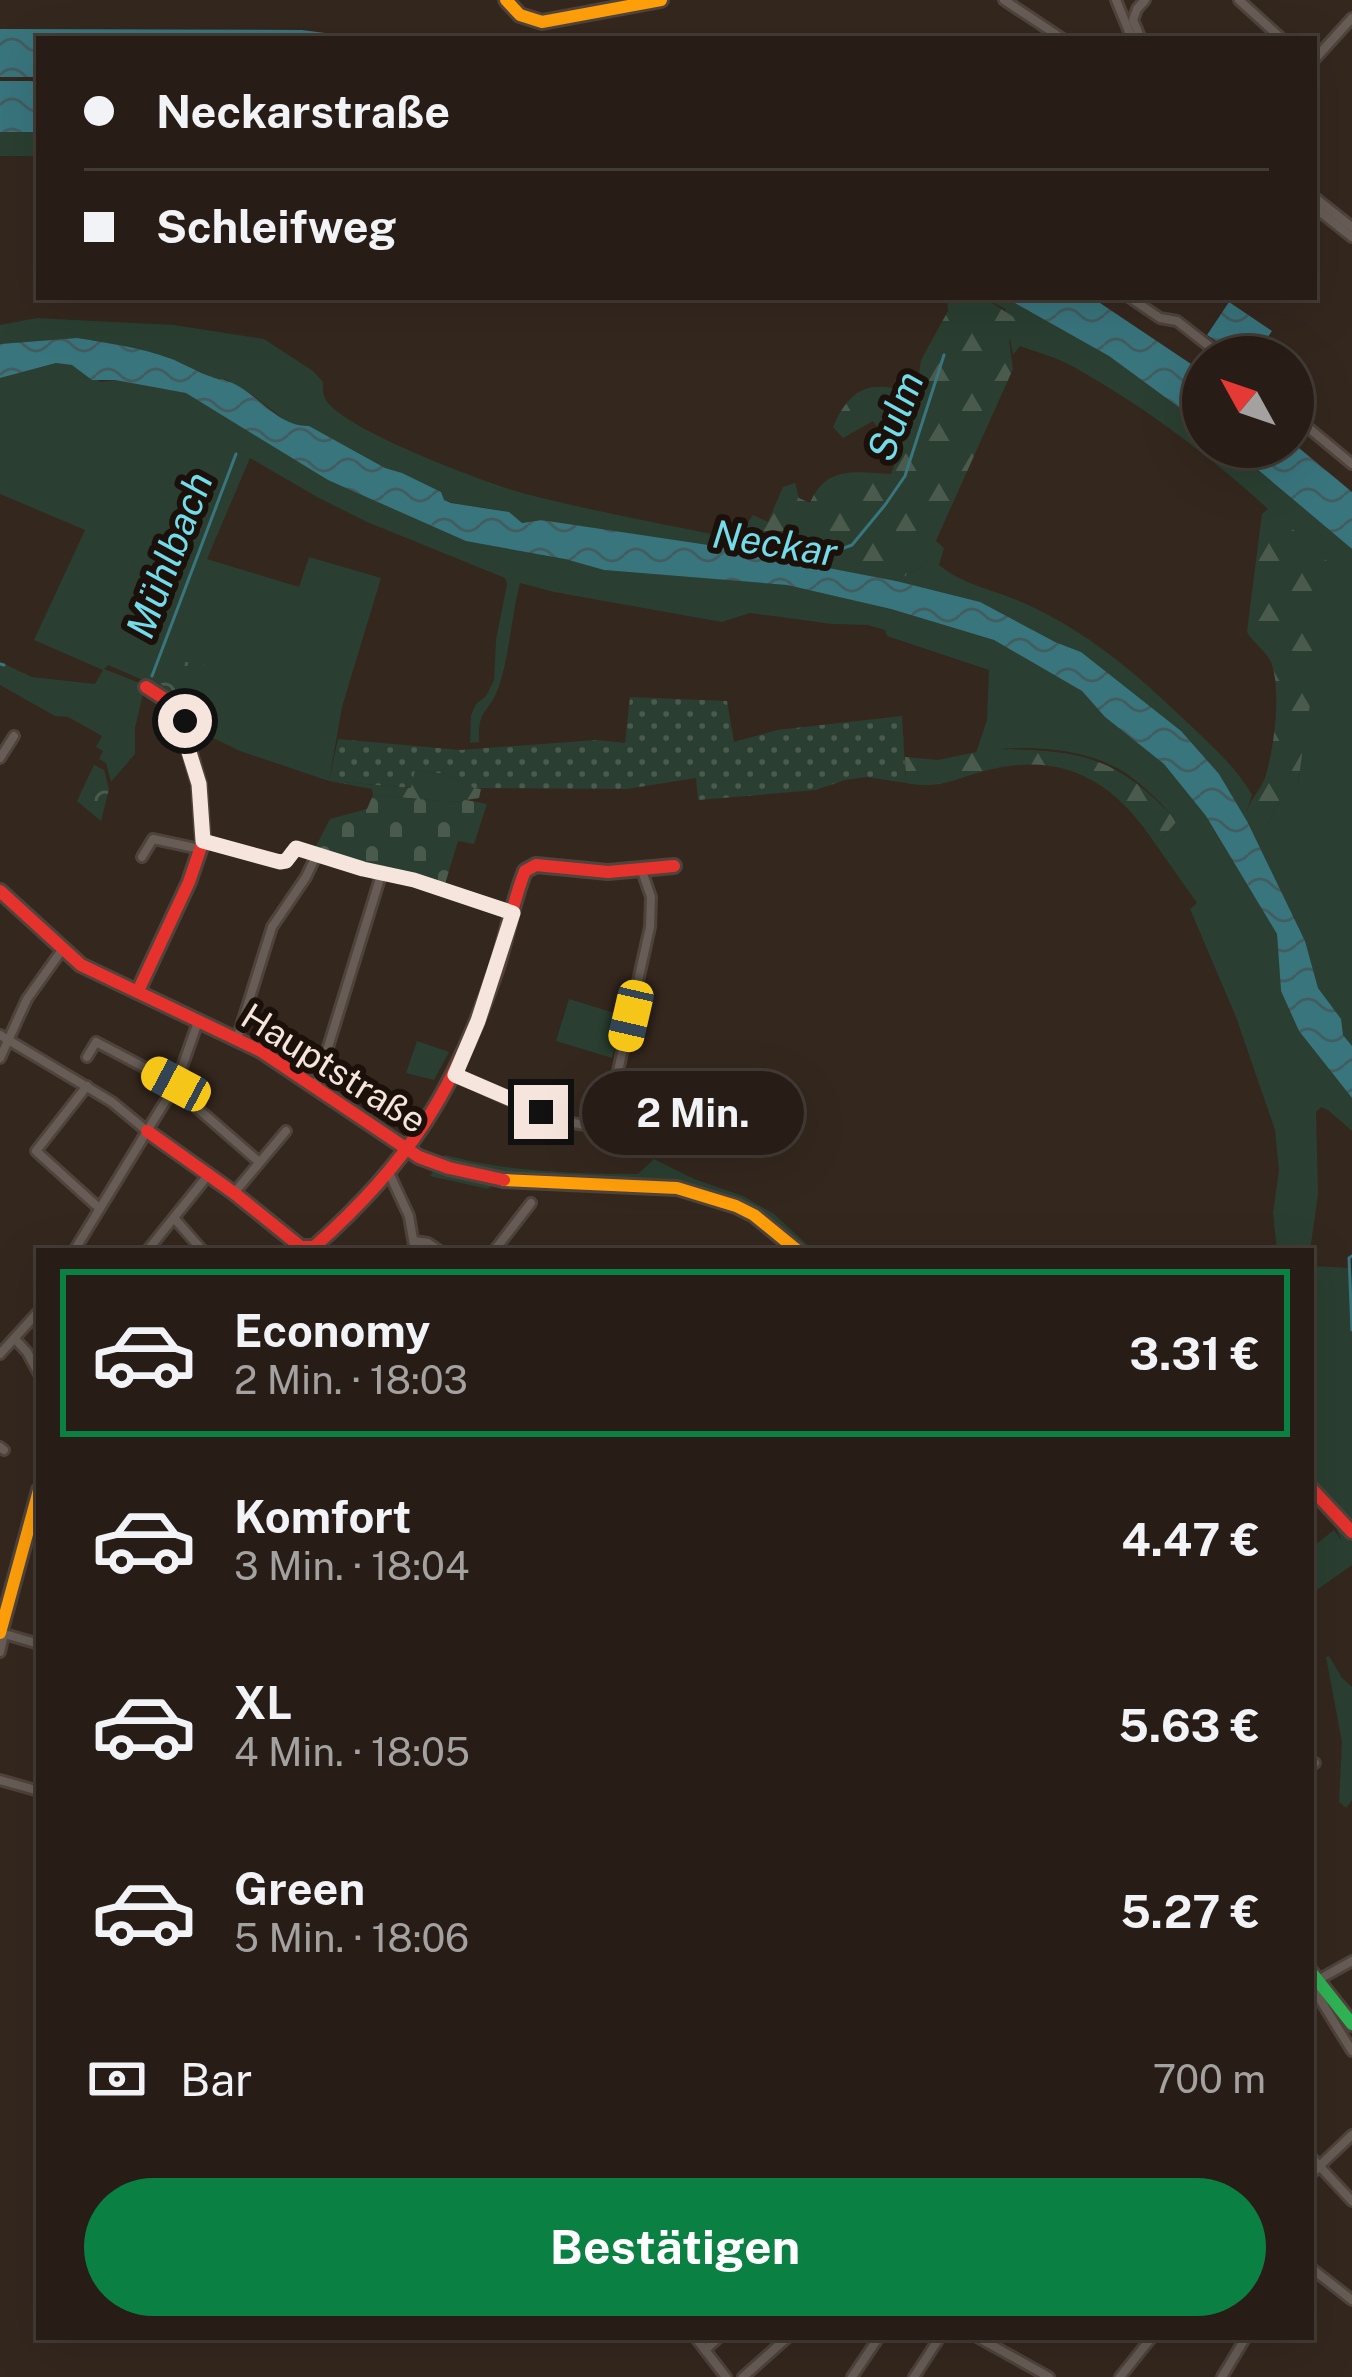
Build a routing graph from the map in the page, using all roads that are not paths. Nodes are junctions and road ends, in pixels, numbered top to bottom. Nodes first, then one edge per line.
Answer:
1 (506, 0) edge
2 (661, 0) edge
3 (1004, 0) edge
4 (1116, 0) edge
5 (1145, 0) edge
6 (1239, 0) edge
7 (1352, 18) edge
8 (1058, 36) edge
9 (1131, 36) edge
10 (1140, 36) edge
11 (1279, 36) edge
12 (1317, 57) edge
13 (1317, 204) edge
14 (1317, 205) edge
15 (1352, 227) edge
16 (1352, 237) edge
17 (1134, 300) edge
18 (1196, 336) edge
19 (1314, 432) edge
20 (1352, 464) edge
21 (146, 687) dead end
22 (14, 736) dead end
23 (0, 758) edge
24 (202, 845) junction
25 (316, 856) junction
26 (142, 857) dead end
27 (674, 866) dead end
28 (641, 871) junction
29 (382, 872) junction
30 (0, 891) edge
31 (513, 913) junction
32 (62, 950) junction
33 (138, 991) junction
34 (198, 1022) junction
35 (0, 1035) edge
36 (238, 1039) junction
37 (10, 1041) junction
38 (87, 1057) dead end
39 (0, 1058) edge
40 (455, 1075) junction
41 (176, 1084) junction
42 (87, 1086) junction
43 (316, 1086) junction
44 (617, 1113) junction
45 (640, 1118) dead end
46 (286, 1131) dead end
47 (146, 1132) junction
48 (410, 1151) junction
49 (260, 1162) junction
50 (209, 1174) junction
51 (390, 1175) junction
52 (234, 1193) junction
53 (531, 1203) dead end
54 (99, 1208) junction
55 (174, 1218) junction
56 (415, 1246) edge
57 (76, 1248) edge
58 (149, 1248) edge
59 (199, 1248) edge
60 (304, 1248) edge
61 (312, 1248) edge
62 (496, 1248) edge
63 (794, 1248) edge
64 (36, 1314) edge
65 (15, 1339) junction
66 (0, 1354) edge
67 (36, 1369) edge
68 (1314, 1491) edge
69 (36, 1502) edge
70 (1352, 1532) edge
71 (2, 1634) edge
72 (36, 1643) edge
73 (0, 1652) edge
74 (0, 1780) edge
75 (36, 1790) edge
76 (1352, 1961) edge
77 (1314, 1976) edge
78 (1314, 1991) edge
79 (1352, 2024) edge
80 (1352, 2051) edge
81 (1352, 2135) edge
82 (1314, 2160) edge
83 (1319, 2165) junction
84 (1314, 2171) edge
85 (1352, 2201) edge
86 (1314, 2270) edge
87 (1352, 2300) edge
88 (698, 2340) edge
89 (716, 2340) edge
90 (785, 2340) edge
91 (877, 2340) edge
92 (938, 2340) edge
93 (982, 2340) edge
94 (1150, 2340) edge
95 (1244, 2340) edge
96 (706, 2350) junction
97 (726, 2377) edge
98 (743, 2377) edge
99 (852, 2377) edge
100 (914, 2377) edge
101 (1049, 2377) edge
102 (1120, 2377) edge
103 (1222, 2377) edge

1 - 2 street
3 - 8 street
4 - 9 street
5 - 10 street
6 - 11 street
7 - 12 street
13 - 15 street
14 - 16 street
17 - 18 street
19 - 20 street
21 - 24 street
22 - 23 street
24 - 25 street
24 - 26 street
24 - 33 street
25 - 29 street
25 - 36 street
27 - 28 street
28 - 31 street
28 - 44 street
29 - 31 street
29 - 43 street
30 - 32 street, Hauptstraße
31 - 40 street
32 - 33 street, Hauptstraße
32 - 37 street
33 - 34 street, Hauptstraße
34 - 36 street, Hauptstraße
34 - 41 street
35 - 37 street
36 - 43 street, Hauptstraße
37 - 39 street
37 - 42 street
38 - 41 street
40 - 44 street
40 - 48 street
41 - 47 street
41 - 49 street
42 - 47 street
42 - 54 street
43 - 48 street, Hauptstraße
44 - 45 street
46 - 49 street
47 - 50 street
47 - 54 street
48 - 51 street
48 - 63 street, Hauptstraße
49 - 52 street
50 - 52 street
50 - 55 street
51 - 56 street
51 - 61 street
52 - 60 street
53 - 62 street
54 - 57 street
55 - 58 street
55 - 59 street
64 - 65 street
65 - 66 street
65 - 67 street
68 - 70 street
69 - 71 street
71 - 72 street
71 - 73 street
74 - 75 street
76 - 77 street
77 - 79 street
78 - 80 street
81 - 83 street
82 - 83 street
83 - 84 street
83 - 85 street
86 - 87 street
88 - 96 street
89 - 96 street
90 - 98 street
91 - 99 street
92 - 100 street
93 - 101 street
94 - 102 street
95 - 103 street
96 - 97 street

